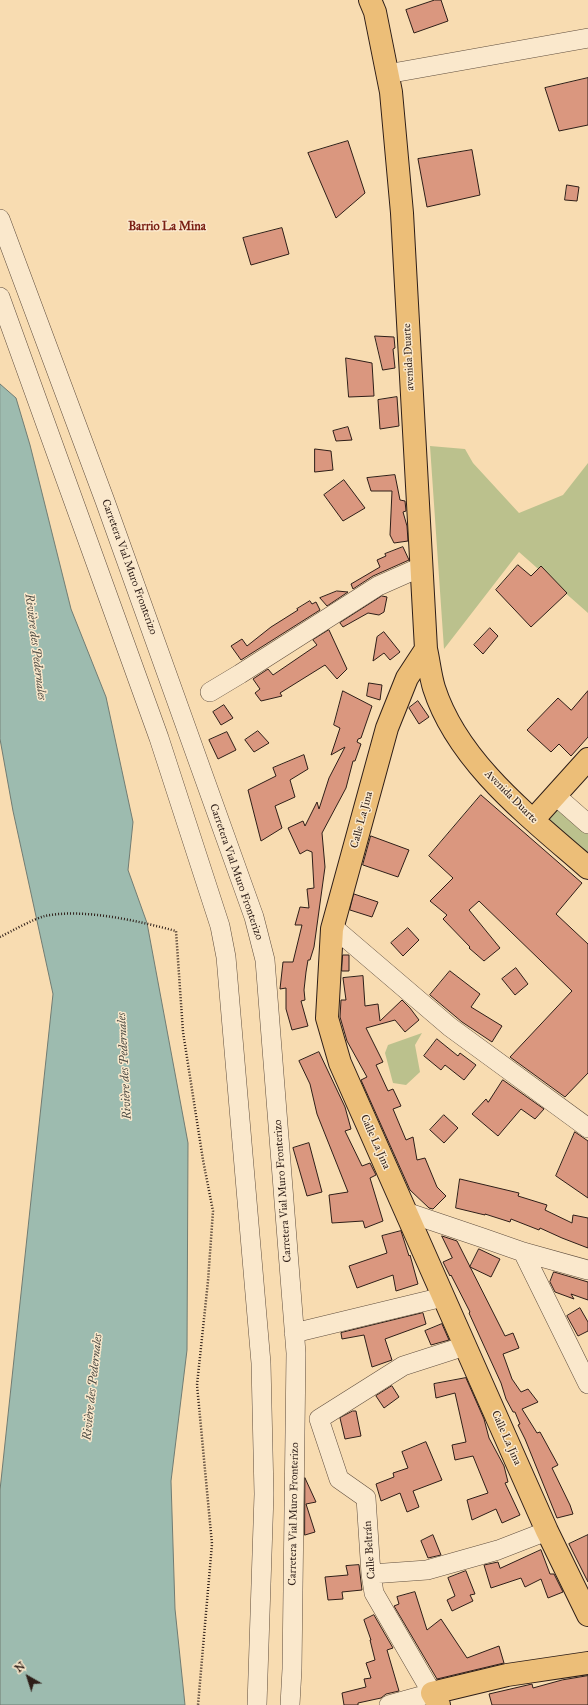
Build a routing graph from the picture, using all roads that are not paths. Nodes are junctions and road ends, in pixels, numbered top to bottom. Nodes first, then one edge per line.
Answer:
1 (370, 0) edge
2 (588, 38) edge
3 (387, 74) junction
4 (0, 219) edge
5 (0, 297) edge
6 (421, 567) junction
7 (426, 649) junction
8 (210, 692) dead end
9 (446, 715) joint
10 (588, 759) edge
11 (555, 795) junction
12 (533, 820) junction
13 (588, 824) edge
14 (588, 868) edge
15 (333, 927) junction
16 (588, 1128) edge
17 (406, 1212) junction
18 (522, 1252) junction
19 (588, 1270) edge
20 (443, 1297) junction
21 (294, 1333) junction
22 (464, 1346) junction
23 (588, 1384) edge
24 (547, 1531) junction
25 (371, 1574) junction
26 (588, 1615) edge
27 (588, 1663) edge
28 (436, 1699) edge
29 (257, 1705) edge
30 (290, 1705) edge
31 (389, 1705) edge

1 - 3 main road, avenida Duarte
2 - 3 street
3 - 6 main road, avenida Duarte
4 - 21 street, Carretera Vial Muro Fronterizo
5 - 29 street
6 - 7 main road, avenida Duarte
6 - 8 street
7 - 9 main road, avenida Duarte
7 - 15 main road, Calle La Jina
9 - 12 main road, Avenida Duarte
10 - 11 main road
11 - 12 main road
11 - 13 street
12 - 14 main road, Avenida Duarte
15 - 16 street
15 - 17 main road, Calle La Jina
17 - 18 street
17 - 20 main road, Calle La Jina
18 - 19 street
18 - 23 street
20 - 21 street
20 - 22 main road, Calle La Jina
21 - 30 street, Carretera Vial Muro Fronterizo
22 - 24 main road, Calle La Jina
22 - 25 street, Calle Beltrán
24 - 25 street
24 - 26 main road, Calle La Jina
25 - 28 street, Calle Beltrán
27 - 28 main road
28 - 31 street

